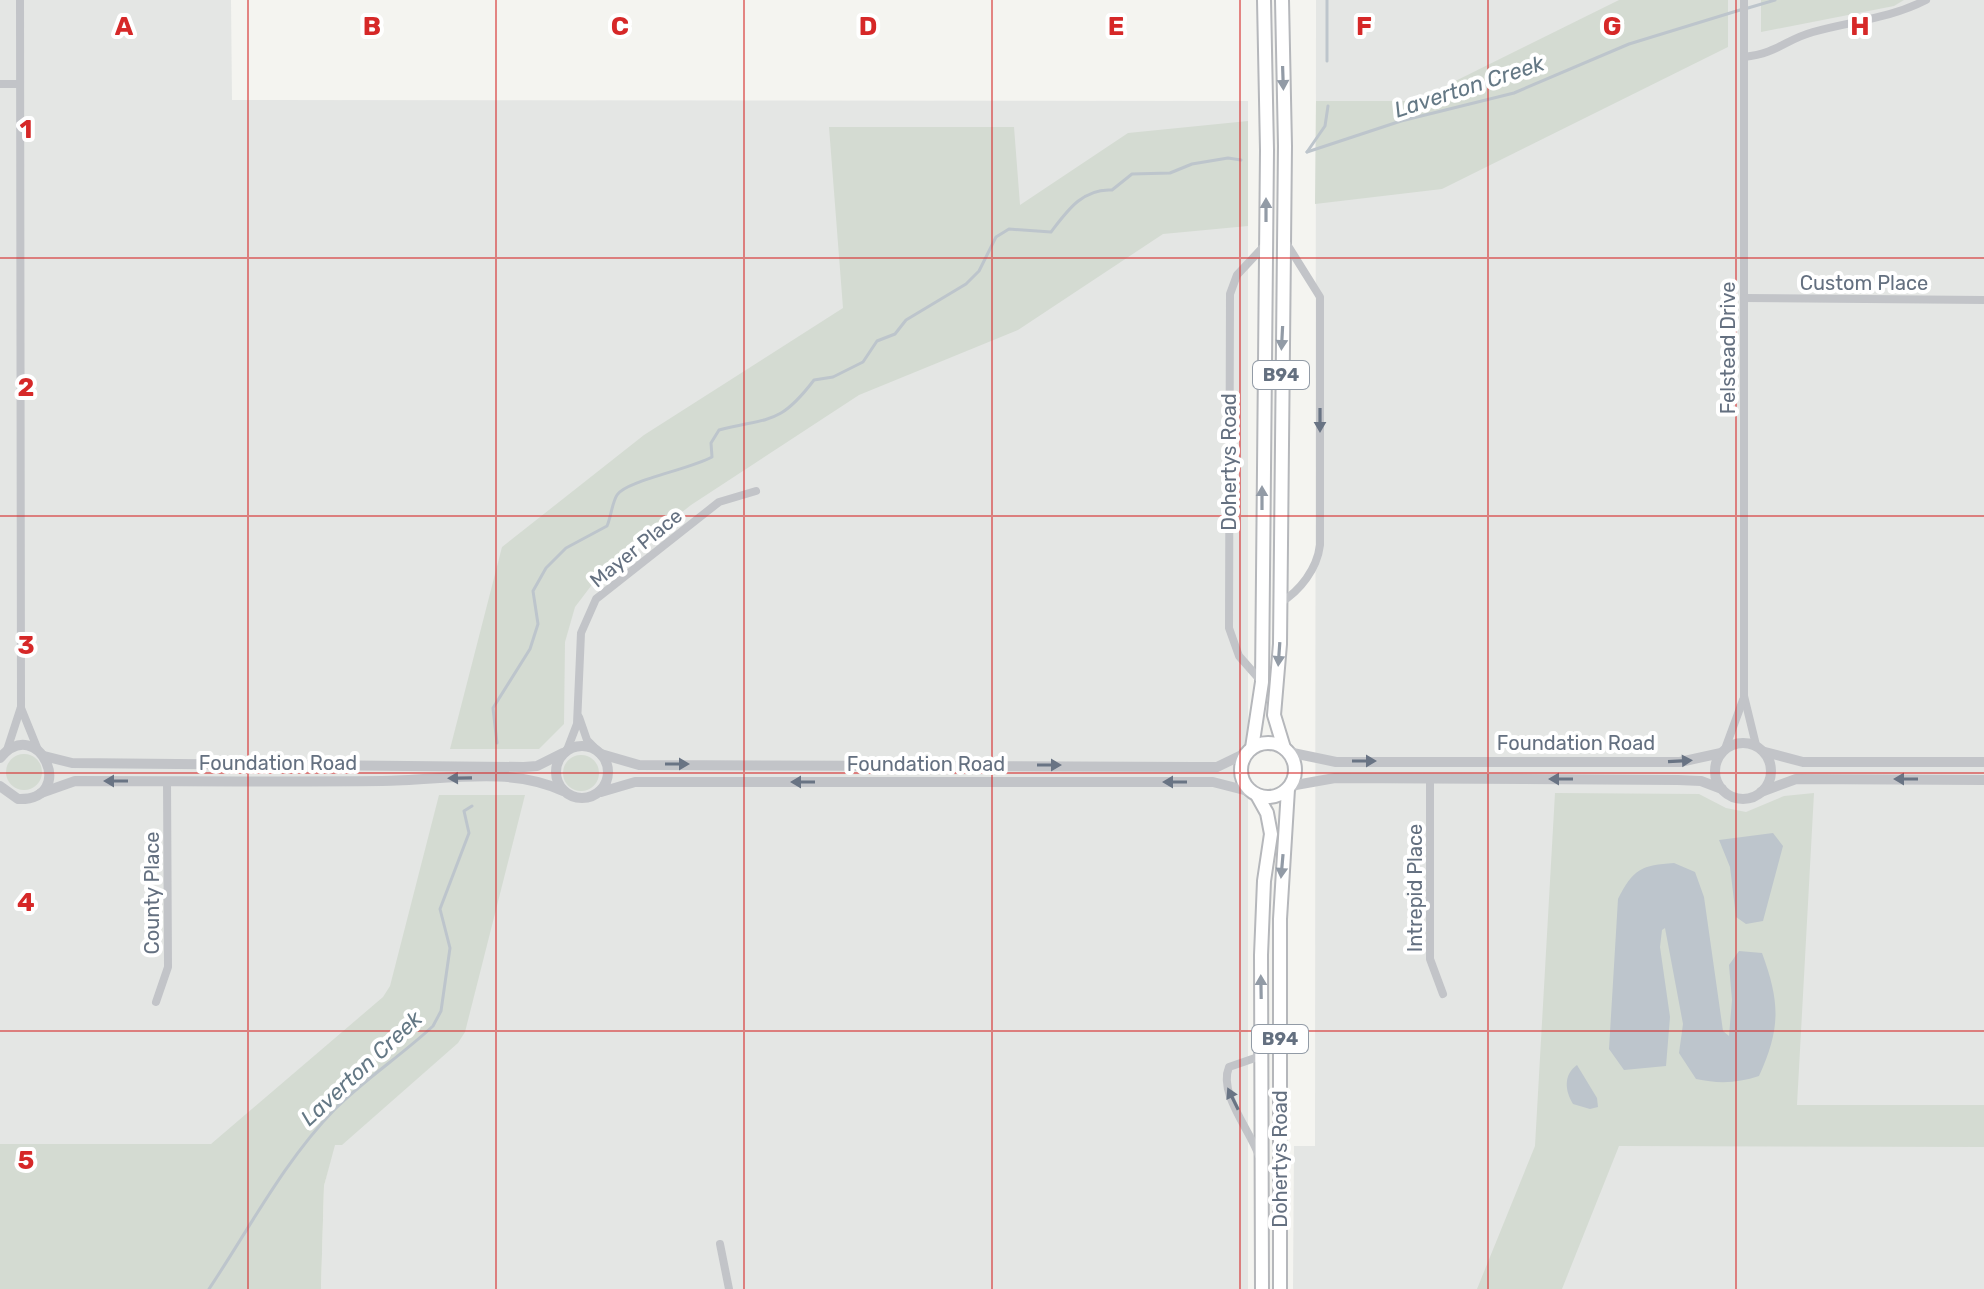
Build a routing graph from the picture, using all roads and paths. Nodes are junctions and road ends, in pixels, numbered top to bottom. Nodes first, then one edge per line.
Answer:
1 (20, 0) edge
2 (1264, 0) edge
3 (1282, 0) edge
4 (1744, 0) edge
5 (1926, 0) edge
6 (1744, 57) junction
7 (0, 84) edge
8 (20, 84) junction
9 (1285, 240) junction
10 (1266, 244) junction
11 (1744, 298) junction
12 (1984, 300) edge
13 (756, 491) dead end
14 (1280, 603) junction
15 (1262, 682) junction
16 (1744, 696) junction
17 (21, 707) junction
18 (578, 712) junction
19 (1760, 749) junction
20 (1250, 750) junction
21 (1286, 750) junction
22 (1723, 751) junction
23 (565, 752) junction
24 (41, 753) junction
25 (600, 753) junction
26 (3, 754) edge
27 (1606, 761) junction
28 (1984, 762) edge
29 (1430, 779) junction
30 (1606, 779) junction
31 (1984, 780) edge
32 (167, 781) junction
33 (1289, 787) junction
34 (1, 789) edge
35 (1722, 789) junction
36 (563, 791) junction
37 (601, 792) junction
38 (1761, 792) junction
39 (41, 793) junction
40 (1254, 794) junction
41 (1443, 994) dead end
42 (156, 1002) dead end
43 (1262, 1050) junction
44 (1262, 1164) junction
45 (720, 1244) dead end
46 (1262, 1256) junction
47 (1280, 1256) junction
48 (729, 1289) edge
49 (1262, 1289) edge
50 (1280, 1289) edge

1 - 8 street
10 -> 2 main road, Dohertys Road / B94
3 -> 9 main road, B94
4 - 6 street, Felstead Drive
5 - 6 street
6 - 11 street, Felstead Drive
7 - 8 street
8 - 17 street
9 -> 14 main road, B94
9 -> 14 street
15 -> 10 main road, Dohertys Road / B94
10 - 15 street, Dohertys Road
11 - 12 street, Custom Place
11 - 16 street, Felstead Drive
13 - 18 street, Mayer Place
14 -> 21 main road, B94
15 - 20 main road, Dohertys Road / B94
16 - 19 street, Felstead Drive
16 - 22 street, Felstead Drive
17 - 24 street
17 - 26 street
18 - 23 street, Mayer Place
18 - 25 street, Mayer Place
19 - 22 street
19 - 28 street
19 - 38 street
20 - 21 main road
25 -> 20 street, Foundation Road
20 - 40 main road, B94
21 -> 27 street, Foundation Road
21 - 33 main road, B94
27 -> 22 street, Foundation Road
22 - 35 street
23 - 24 street, Foundation Road
23 - 25 street
23 - 36 street
24 - 26 street, Foundation Road
24 - 39 street
25 - 37 street
27 - 30 street
30 -> 29 street, Foundation Road
29 - 33 street, Foundation Road
29 - 41 street, Intrepid Place
30 - 35 street, Foundation Road
31 -> 38 street
36 -> 32 street, Foundation Road
32 -> 39 street, Foundation Road
32 - 42 street, County Place
33 - 40 main road
33 -> 47 main road, Dohertys Road / B94
34 - 39 street
35 - 38 street
36 - 37 street
40 -> 37 street, Foundation Road
43 -> 40 main road, Dohertys Road / B94
43 - 44 main road, Dohertys Road / B94
44 -> 43 street, Dohertys Road
44 - 46 main road, Dohertys Road / B94
45 - 48 street
46 - 47 main road
46 - 49 main road, Dohertys Road / B94
47 - 50 main road, Dohertys Road / B94

